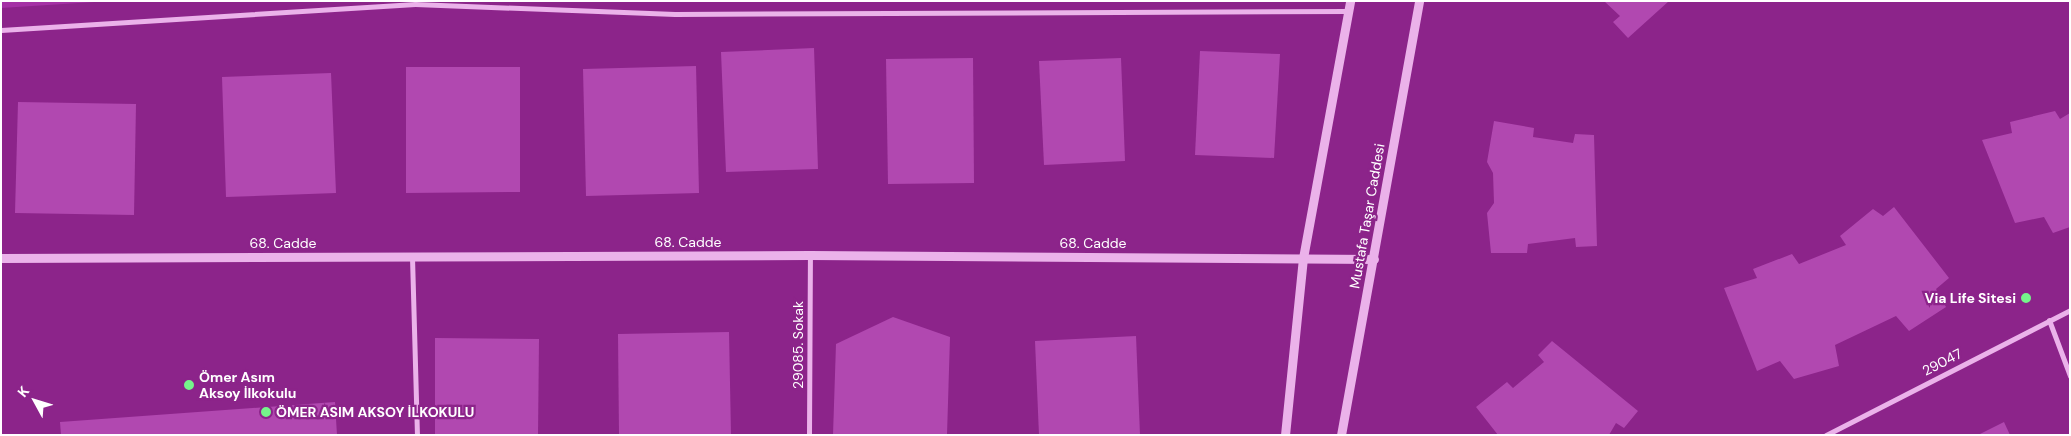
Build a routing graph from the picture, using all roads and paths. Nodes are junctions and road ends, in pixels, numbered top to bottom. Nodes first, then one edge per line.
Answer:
1 (1419, 1) edge
2 (1349, 6) edge
3 (1, 30) edge
4 (810, 255) junction
5 (412, 257) junction
6 (1, 258) edge
7 (1303, 258) junction
8 (1374, 259) junction
9 (2070, 310) edge
10 (2049, 320) junction
11 (2070, 376) edge
12 (417, 435) edge
13 (809, 435) edge
14 (1285, 435) edge
15 (1341, 435) edge
16 (1826, 435) edge

1 - 8 street, Mustafa Taşar Caddesi
2 - 3 street
2 - 7 street
4 - 5 street, 68. Cadde
4 - 7 street, 68. Cadde
4 - 13 street, 29085. Sokak
5 - 6 street, 68. Cadde
5 - 12 street
7 - 8 street, 68. Cadde
7 - 14 street
8 - 15 street, Mustafa Taşar Caddesi
9 - 10 street, 29047
10 - 11 street
10 - 16 street, 29047

